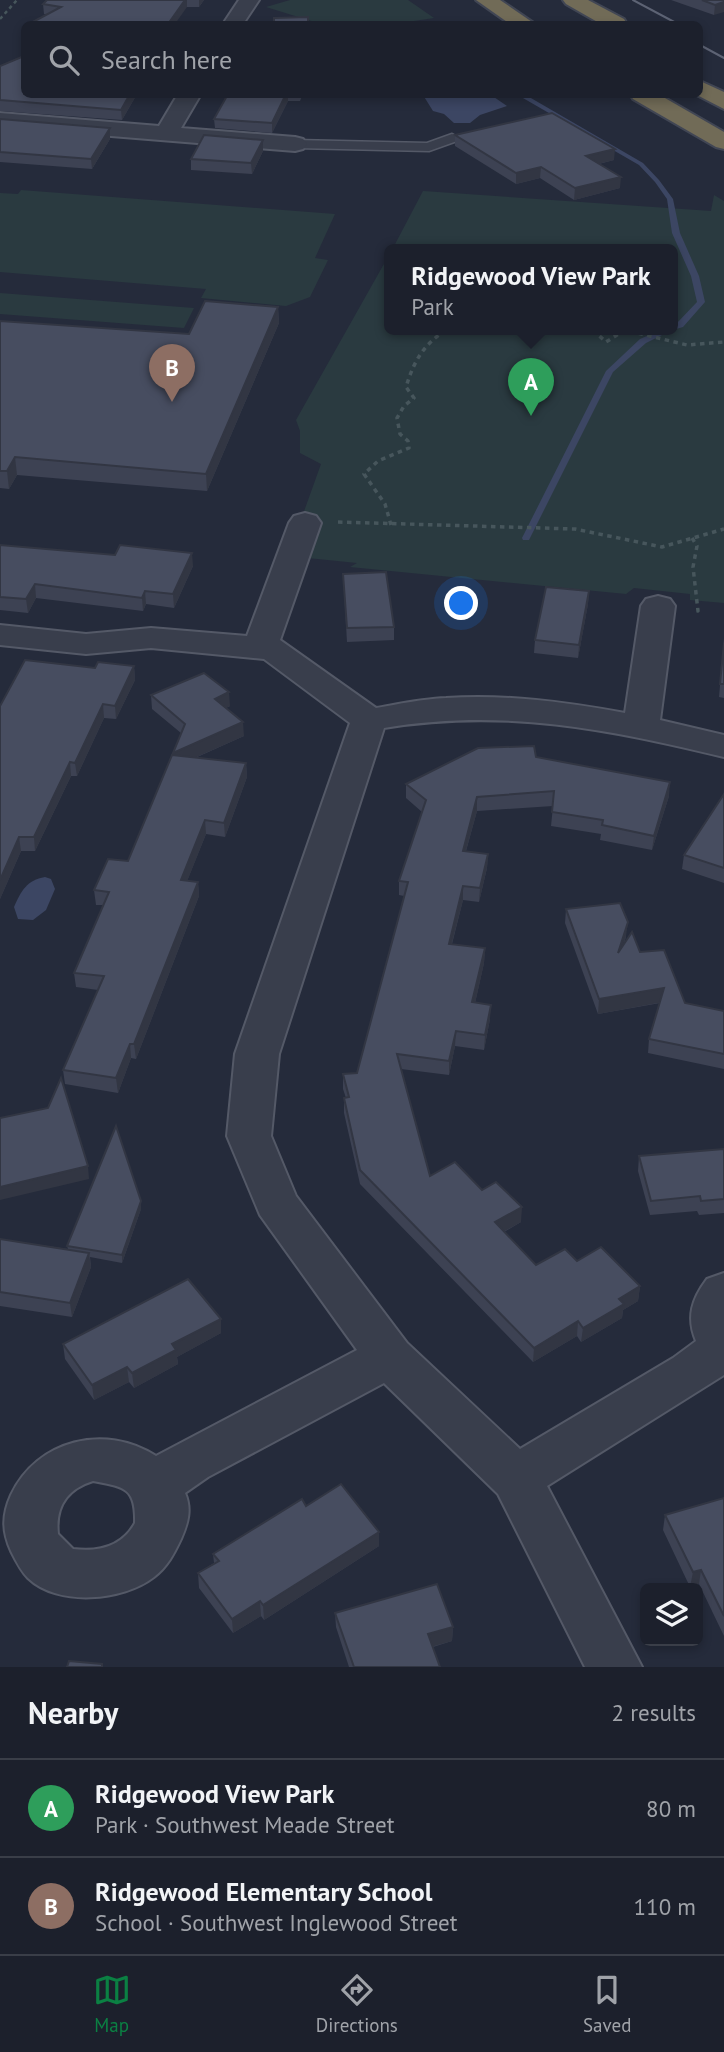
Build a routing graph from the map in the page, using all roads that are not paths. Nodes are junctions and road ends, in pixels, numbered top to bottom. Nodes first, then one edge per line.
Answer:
1 (249, 0) edge
2 (486, 0) edge
3 (565, 3) edge
4 (235, 21) edge
5 (519, 21) edge
6 (586, 21) edge
7 (609, 21) edge
8 (703, 69) edge
9 (724, 79) edge
10 (703, 90) edge
11 (188, 98) edge
12 (649, 98) edge
13 (724, 102) edge
14 (0, 120) edge
15 (167, 132) junction
16 (452, 138) dead end
17 (724, 142) edge
18 (295, 144) joint
19 (305, 523) road end
20 (658, 606) road end
21 (0, 635) edge
22 (260, 647) junction
23 (369, 720) junction
24 (641, 726) junction
25 (724, 746) edge
26 (724, 1292) edge
27 (724, 1348) edge
28 (388, 1357) junction
29 (516, 1478) junction
30 (156, 1485) dead end
31 (614, 1667) edge

1 - 4 street
2 - 5 highway
3 - 6 highway
3 - 7 highway
8 - 9 highway
10 - 13 highway
11 - 15 street
12 - 17 highway
14 - 15 street
15 - 18 street
16 - 18 lane
19 - 22 street
20 - 24 street
21 - 22 street
22 - 23 street
23 - 24 street
23 - 28 street
24 - 25 street
26 - 27 street
27 - 29 street
28 - 29 street
28 - 30 street
29 - 31 street

